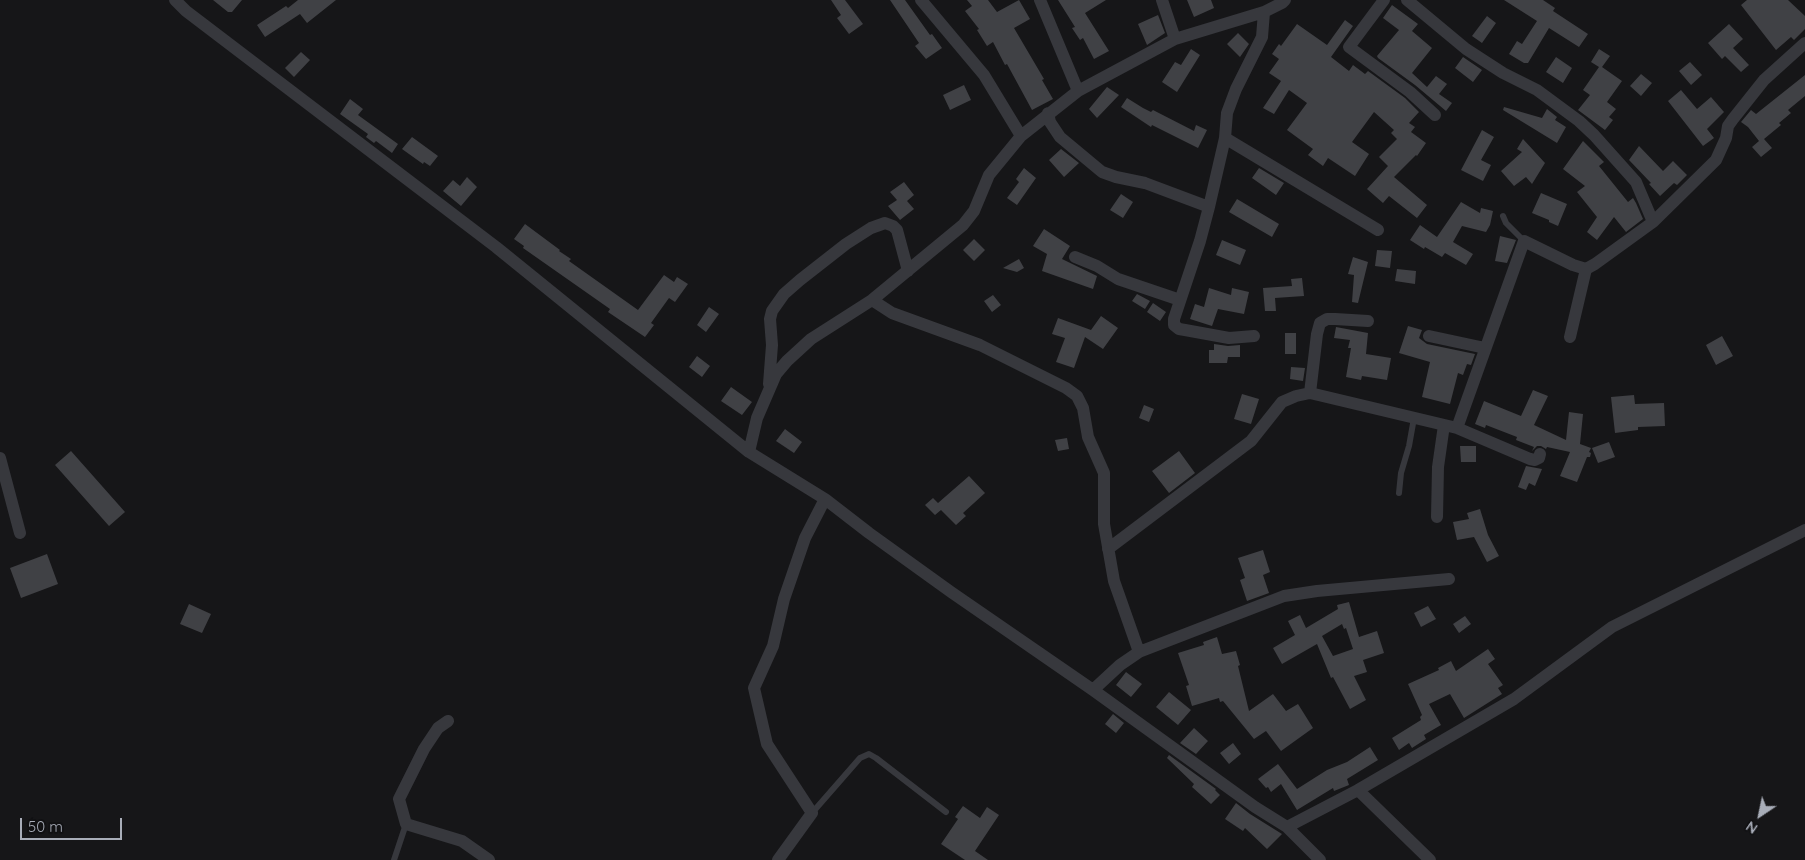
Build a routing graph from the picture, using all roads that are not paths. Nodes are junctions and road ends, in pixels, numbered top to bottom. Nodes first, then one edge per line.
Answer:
1 (175, 0) edge
2 (921, 0) edge
3 (1040, 0) edge
4 (1162, 0) edge
5 (1285, 0) edge
6 (1384, 0) edge
7 (1407, 0) edge
8 (1264, 12) junction
9 (1175, 39) junction
10 (1805, 43) edge
11 (1078, 91) junction
12 (1048, 113) junction
13 (1435, 115) dead end
14 (1020, 136) junction
15 (1225, 138) junction
16 (1209, 207) junction
17 (1503, 216) dead end
18 (1653, 222) junction
19 (1378, 230) dead end
20 (1524, 241) junction
21 (1075, 257) dead end
22 (1586, 269) junction
23 (908, 271) junction
24 (872, 300) junction
25 (1180, 300) junction
26 (1368, 321) dead end
27 (1254, 336) dead end
28 (1429, 336) dead end
29 (1570, 336) dead end
30 (1485, 348) junction
31 (768, 389) junction
32 (1310, 393) junction
33 (1414, 418) junction
34 (1444, 425) junction
35 (1457, 428) junction
36 (750, 452) junction
37 (1540, 454) dead end
38 (0, 458) edge
39 (1399, 493) dead end
40 (825, 499) junction
41 (1437, 517) dead end
42 (1805, 530) edge
43 (20, 532) dead end
44 (1108, 549) junction
45 (1449, 579) dead end
46 (1138, 652) junction
47 (1093, 690) junction
48 (448, 722) dead end
49 (1358, 790) junction
50 (946, 812) dead end
51 (812, 813) junction
52 (406, 824) junction
53 (1287, 827) junction
54 (394, 860) edge
55 (489, 860) edge
56 (778, 860) edge
57 (1320, 860) edge
58 (1430, 860) edge

1 - 36 street
2 - 14 street
3 - 11 street
4 - 9 street
5 - 8 street
6 - 13 street
7 - 18 street
8 - 9 street
8 - 15 street
9 - 11 street
10 - 18 street
11 - 12 street
12 - 14 street
12 - 16 street
14 - 23 street
15 - 16 street
15 - 19 street
16 - 25 street
17 - 20 lane
18 - 22 street
20 - 22 street
20 - 30 street
21 - 25 street
22 - 29 street
23 - 24 street
23 - 31 street
24 - 31 street
24 - 44 street
25 - 27 street
26 - 32 street
28 - 30 street
30 - 35 street
31 - 36 street
32 - 33 street
32 - 44 street
33 - 34 street
33 - 39 lane
34 - 35 street
34 - 41 street
35 - 37 street
36 - 40 street
38 - 43 street
40 - 47 street
40 - 51 street
42 - 49 street
44 - 46 street
45 - 46 street
46 - 47 street
47 - 53 street
48 - 52 street
49 - 53 street
49 - 58 street
50 - 51 lane
51 - 56 street
52 - 54 lane
52 - 55 street
53 - 57 street

